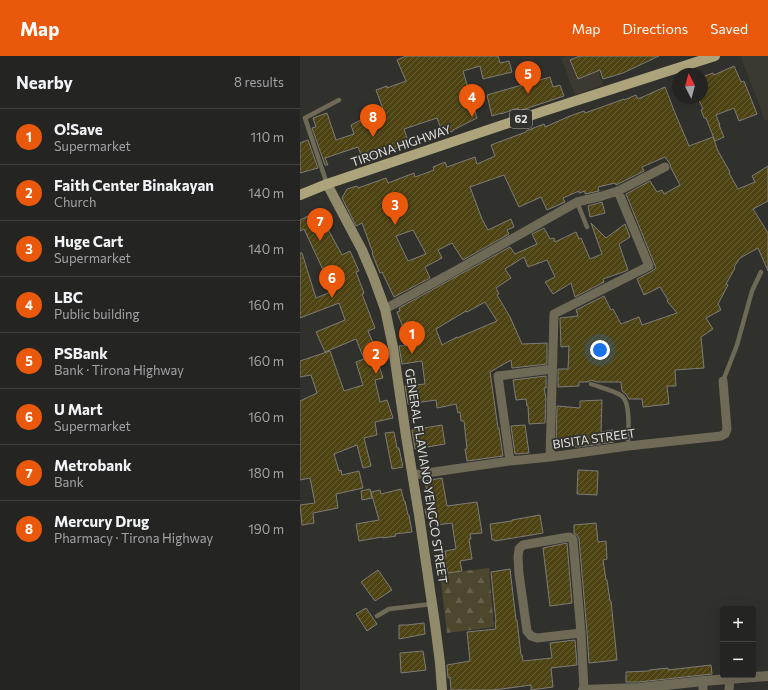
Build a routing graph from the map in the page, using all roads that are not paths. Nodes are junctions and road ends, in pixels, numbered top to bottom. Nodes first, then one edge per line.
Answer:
1 (715, 56) edge
2 (339, 100) dead end
3 (665, 167) dead end
4 (327, 184) junction
5 (618, 191) junction
6 (300, 195) edge
7 (577, 202) junction
8 (587, 228) dead end
9 (761, 272) dead end
10 (385, 309) junction
11 (552, 369) junction
12 (723, 381) joint
13 (591, 384) dead end
14 (628, 446) junction
15 (550, 457) junction
16 (510, 461) junction
17 (413, 475) junction
18 (432, 604) junction
19 (377, 616) dead end
20 (581, 633) junction
21 (768, 676) edge
22 (730, 679) junction
23 (703, 686) edge
24 (639, 689) edge
25 (442, 690) edge
26 (584, 690) edge
27 (729, 690) edge

1 - 4 main road, TIRONA HIGHWAY / 62
2 - 4 lane
3 - 5 street
4 - 6 main road, TIRONA HIGHWAY / 62
4 - 10 main road, GENERAL FLAVIANO YENGCO STREET
5 - 7 street
5 - 11 street
7 - 8 lane
7 - 10 street
9 - 12 lane
10 - 17 main road, GENERAL FLAVIANO YENGCO STREET
11 - 15 street
11 - 16 street
12 - 14 street, BISITA STREET
13 - 14 lane
14 - 15 street, BISITA STREET
15 - 16 street, BISITA STREET
16 - 17 street, BISITA STREET
17 - 18 main road, GENERAL FLAVIANO YENGCO STREET
18 - 19 lane
18 - 25 main road, GENERAL FLAVIANO YENGCO STREET
20 - 20 street
20 - 26 street
21 - 22 street
22 - 23 street
22 - 27 street
23 - 24 street
24 - 26 street

